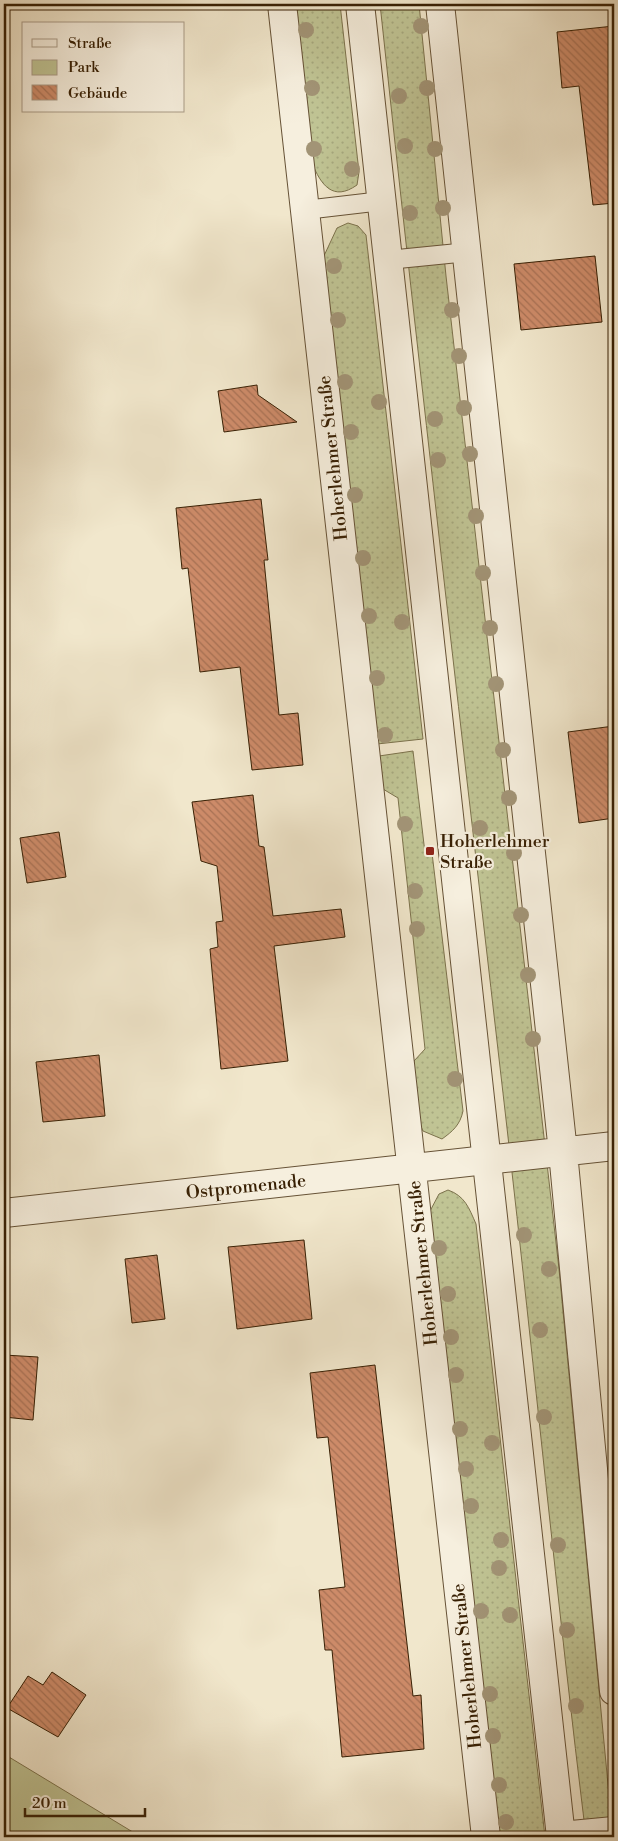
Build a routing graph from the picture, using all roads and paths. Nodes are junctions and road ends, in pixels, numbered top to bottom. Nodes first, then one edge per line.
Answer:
1 (282, 4) edge
2 (360, 4) edge
3 (440, 4) edge
4 (382, 201) junction
5 (306, 210) junction
6 (468, 252) junction
7 (388, 260) junction
8 (614, 1146) edge
9 (563, 1152) junction
10 (488, 1160) junction
11 (412, 1169) junction
12 (4, 1213) edge
13 (614, 1691) edge
14 (614, 1831) edge
15 (561, 1836) edge
16 (486, 1837) edge

1 - 5 street, Hoherlehmer Straße
2 - 4 street
3 - 6 street
4 - 5 lane
4 - 7 street
5 - 11 street, Hoherlehmer Straße
6 - 7 lane
6 - 9 street
7 - 10 street
8 - 9 street, Ostpromenade
9 - 10 street, Ostpromenade
9 - 13 street
10 - 11 street, Ostpromenade
10 - 15 street
11 - 12 street, Ostpromenade
11 - 16 street, Hoherlehmer Straße
14 - 15 street

